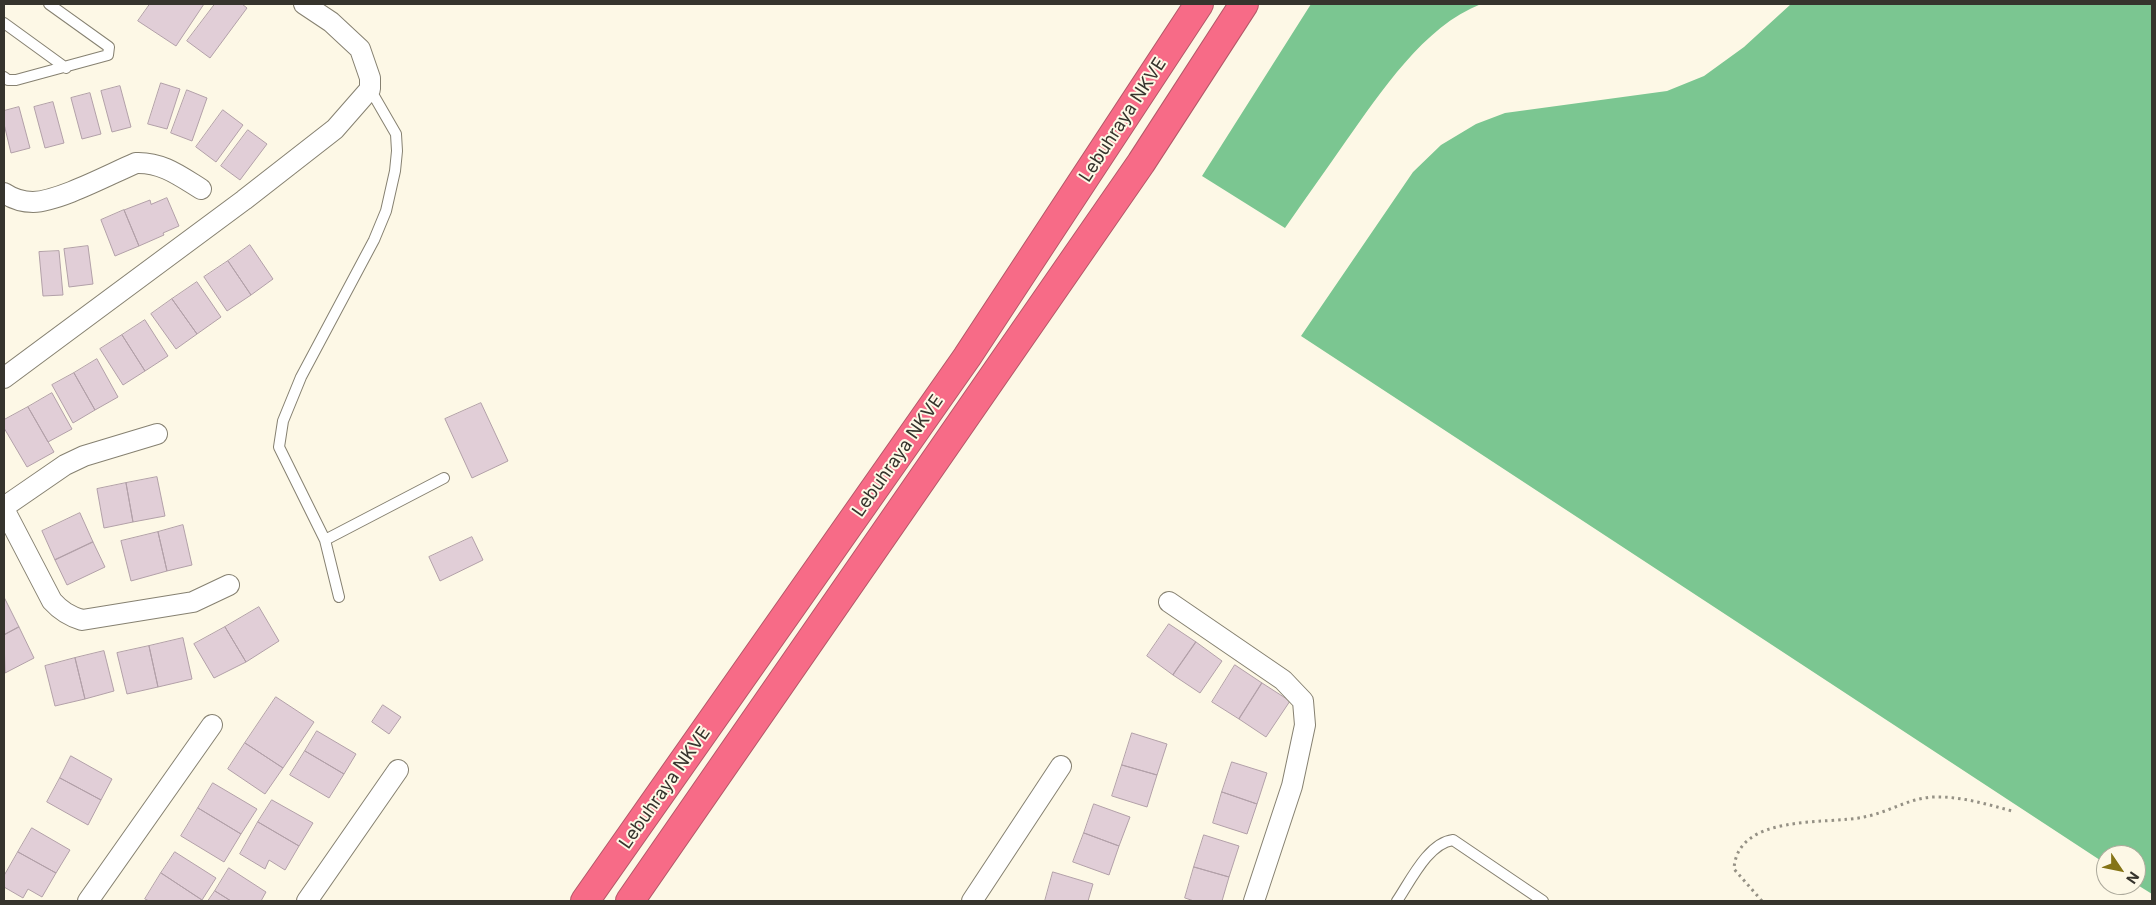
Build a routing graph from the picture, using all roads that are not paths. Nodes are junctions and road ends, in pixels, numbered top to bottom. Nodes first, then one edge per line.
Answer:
1 (49, 4) edge
2 (304, 4) edge
3 (1200, 4) edge
4 (1244, 4) edge
5 (4, 24) edge
6 (66, 68) junction
7 (4, 77) edge
8 (370, 89) junction
9 (201, 189) dead end
10 (4, 193) edge
11 (4, 378) edge
12 (157, 434) dead end
13 (444, 478) dead end
14 (4, 508) edge
15 (325, 540) junction
16 (229, 585) dead end
17 (339, 597) dead end
18 (1169, 602) dead end
19 (212, 726) dead end
20 (1061, 766) dead end
21 (398, 770) dead end
22 (88, 901) edge
23 (307, 901) edge
24 (585, 901) edge
25 (630, 901) edge
26 (972, 901) edge
27 (1254, 901) edge
28 (1397, 901) edge
29 (1543, 901) edge

1 - 6 lane
2 - 8 street
3 - 24 highway, Lebuhraya NKVE
4 - 25 highway, Lebuhraya NKVE
5 - 6 lane
6 - 7 lane
8 - 11 street
8 - 15 lane
9 - 10 street
12 - 14 street
13 - 15 lane
14 - 16 street
15 - 17 lane
18 - 27 street
19 - 22 street
20 - 26 street
21 - 23 street
28 - 29 lane

